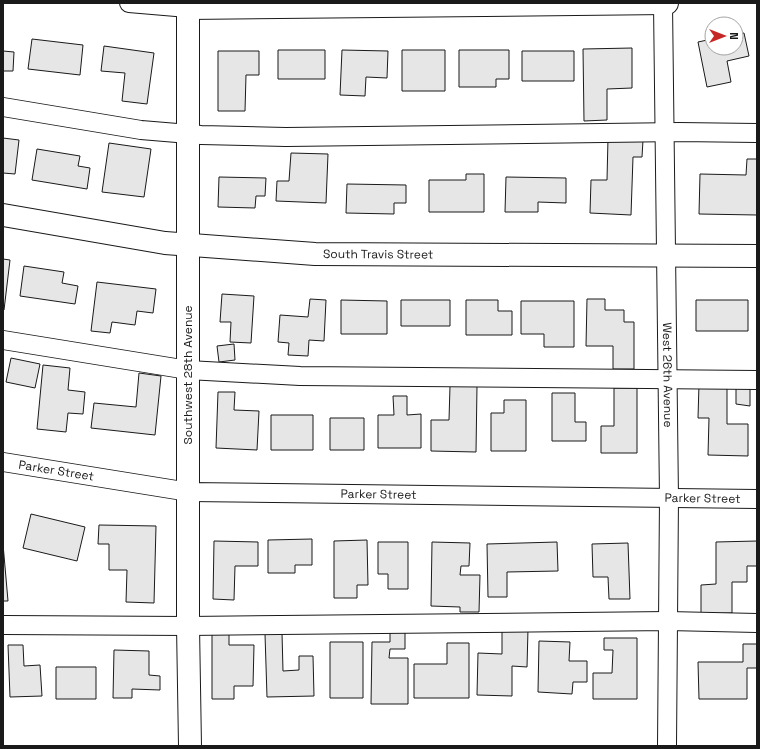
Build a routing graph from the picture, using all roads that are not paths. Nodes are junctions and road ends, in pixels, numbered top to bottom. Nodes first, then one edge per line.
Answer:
1 (129, 3) edge
2 (665, 3) edge
3 (188, 6) edge
4 (3, 107) edge
5 (664, 132) junction
6 (757, 133) edge
7 (189, 134) junction
8 (3, 215) edge
9 (188, 246) junction
10 (665, 256) junction
11 (757, 256) edge
12 (3, 340) edge
13 (188, 370) junction
14 (667, 379) junction
15 (757, 380) edge
16 (3, 462) edge
17 (189, 492) junction
18 (669, 498) junction
19 (757, 499) edge
20 (668, 621) junction
21 (757, 623) edge
22 (3, 625) edge
23 (188, 626) junction
24 (190, 746) edge
25 (667, 746) edge

1 - 3 street
2 - 3 main road
2 - 5 street, West 26th Avenue
3 - 7 main road, Southwest 28th Avenue
4 - 7 street
5 - 6 street
5 - 7 street
5 - 10 street, West 26th Avenue
7 - 9 main road, Southwest 28th Avenue
8 - 9 main road, South Travis Street
9 - 10 main road, South Travis Street
9 - 13 main road, Southwest 28th Avenue
10 - 11 main road, South Travis Street
10 - 14 street, West 26th Avenue
12 - 13 street
13 - 14 street
13 - 17 main road, Southwest 28th Avenue
14 - 15 street
14 - 18 street, West 26th Avenue
16 - 17 street, Parker Street
17 - 18 street, Parker Street
17 - 23 main road, Southwest 28th Avenue
18 - 19 street, Parker Street
18 - 20 street, West 26th Avenue
20 - 21 street
20 - 23 street
20 - 25 street, West 26th Avenue
22 - 23 street
23 - 24 main road, Southwest 28th Avenue

